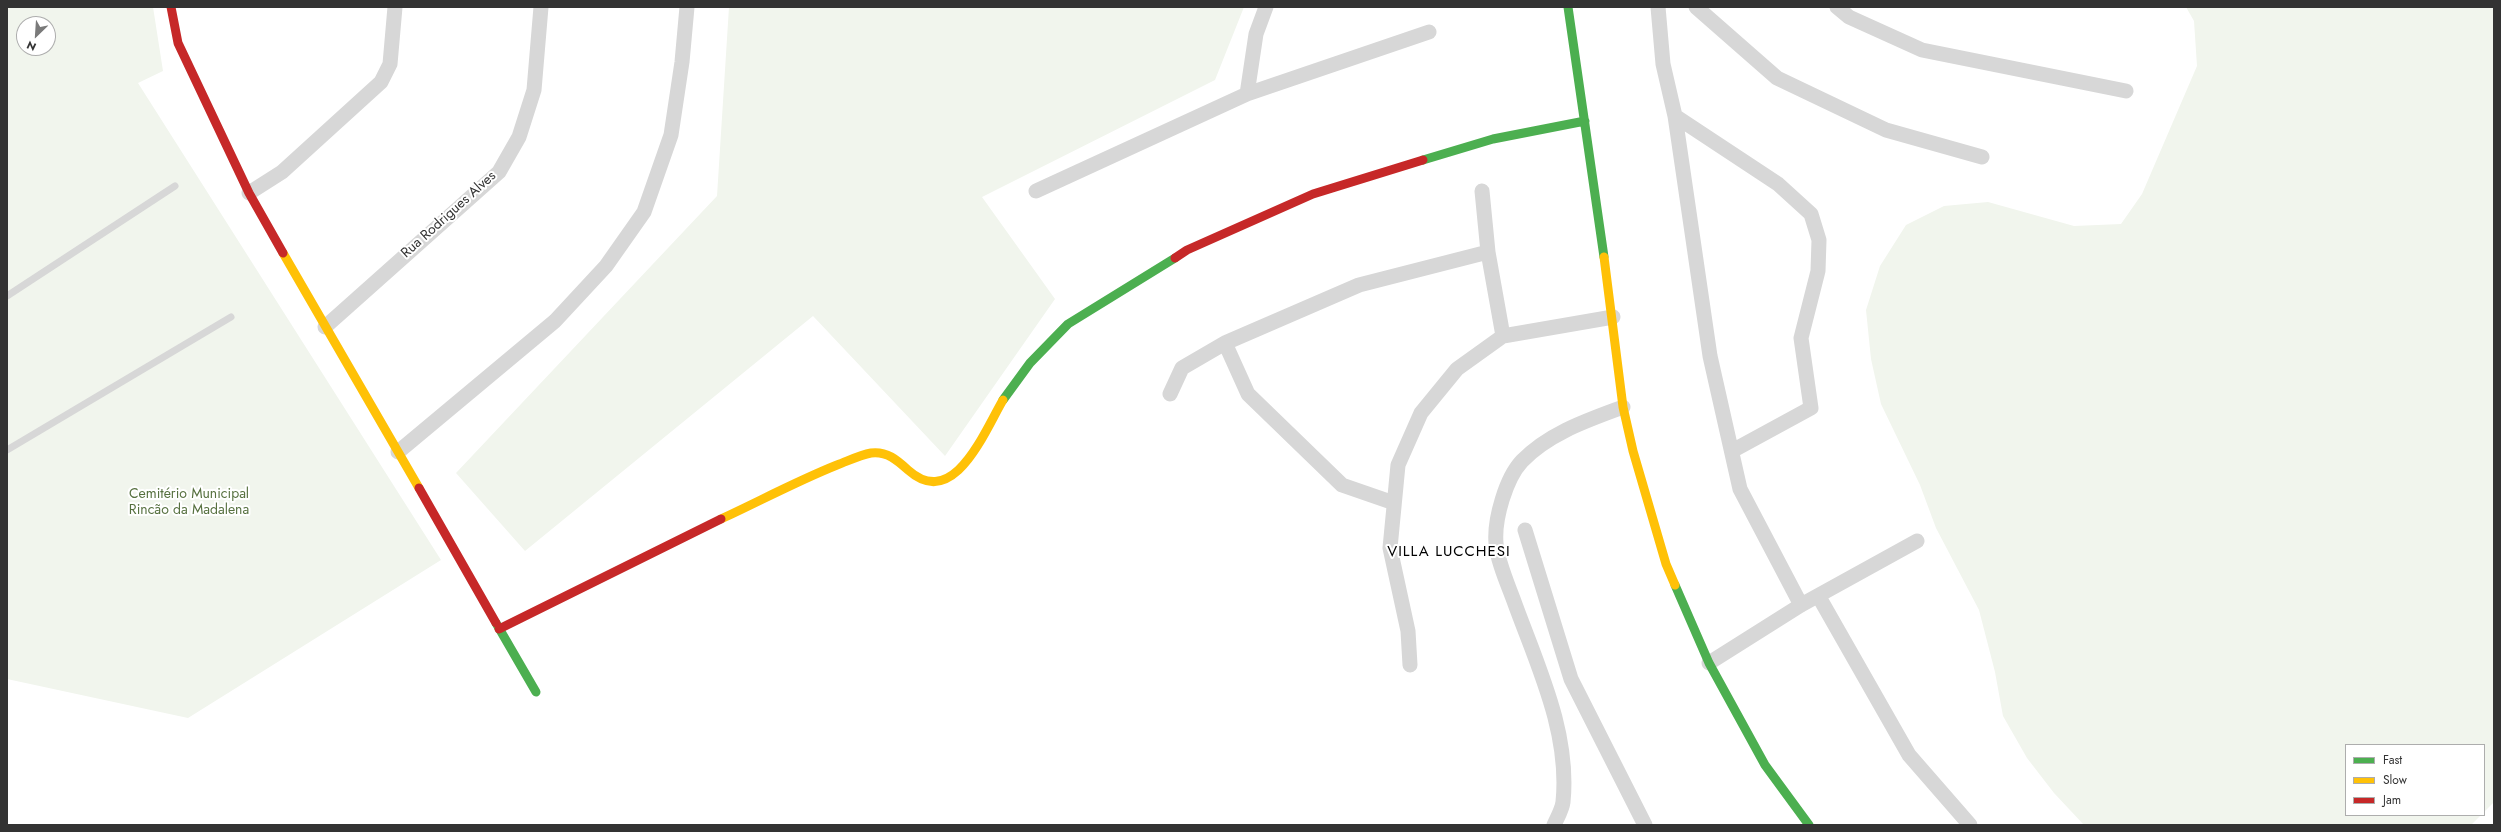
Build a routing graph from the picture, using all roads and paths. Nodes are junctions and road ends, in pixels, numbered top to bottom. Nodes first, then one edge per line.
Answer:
1 (171, 7) edge
2 (395, 7) edge
3 (541, 7) edge
4 (687, 7) edge
5 (1266, 7) edge
6 (1568, 7) edge
7 (1658, 7) edge
8 (1696, 7) edge
9 (1837, 7) edge
10 (1430, 32) dead end
11 (2126, 91) dead end
12 (1247, 94) junction
13 (1675, 116) junction
14 (1585, 121) junction
15 (1982, 157) dead end
16 (175, 186) dead end
17 (1036, 191) dead end
18 (1482, 191) dead end
19 (249, 193) junction
20 (1488, 252) junction
21 (7, 296) edge
22 (231, 317) dead end
23 (1613, 317) junction
24 (325, 327) junction
25 (1504, 336) junction
26 (1224, 343) junction
27 (1170, 394) dead end
28 (1623, 407) junction
29 (7, 450) edge
30 (1732, 451) junction
31 (398, 452) junction
32 (1394, 503) junction
33 (1525, 530) dead end
34 (1917, 541) dead end
35 (1819, 597) junction
36 (1801, 605) junction
37 (499, 629) junction
38 (1708, 663) junction
39 (1410, 665) dead end
40 (536, 692) dead end
41 (1554, 825) edge
42 (1645, 825) edge
43 (1809, 825) edge
44 (1970, 825) edge

1 - 19 street
2 - 19 street
3 - 24 street, Rua Rodrigues Alves
4 - 31 street
5 - 12 street
6 - 14 street
7 - 13 street
8 - 15 street
9 - 11 street
10 - 12 street
12 - 17 street
13 - 30 street
13 - 30 street
14 - 23 street
14 - 37 street
16 - 21 lane
18 - 20 street
19 - 24 street
20 - 25 street
20 - 26 street
22 - 29 lane
23 - 25 street
23 - 28 street
24 - 31 street
25 - 32 street
26 - 27 street
26 - 32 street
28 - 38 street
28 - 41 street
30 - 36 street
31 - 37 street
32 - 39 street
33 - 42 street
34 - 35 street
35 - 36 street
35 - 44 street
36 - 38 street
37 - 40 street
38 - 43 street

